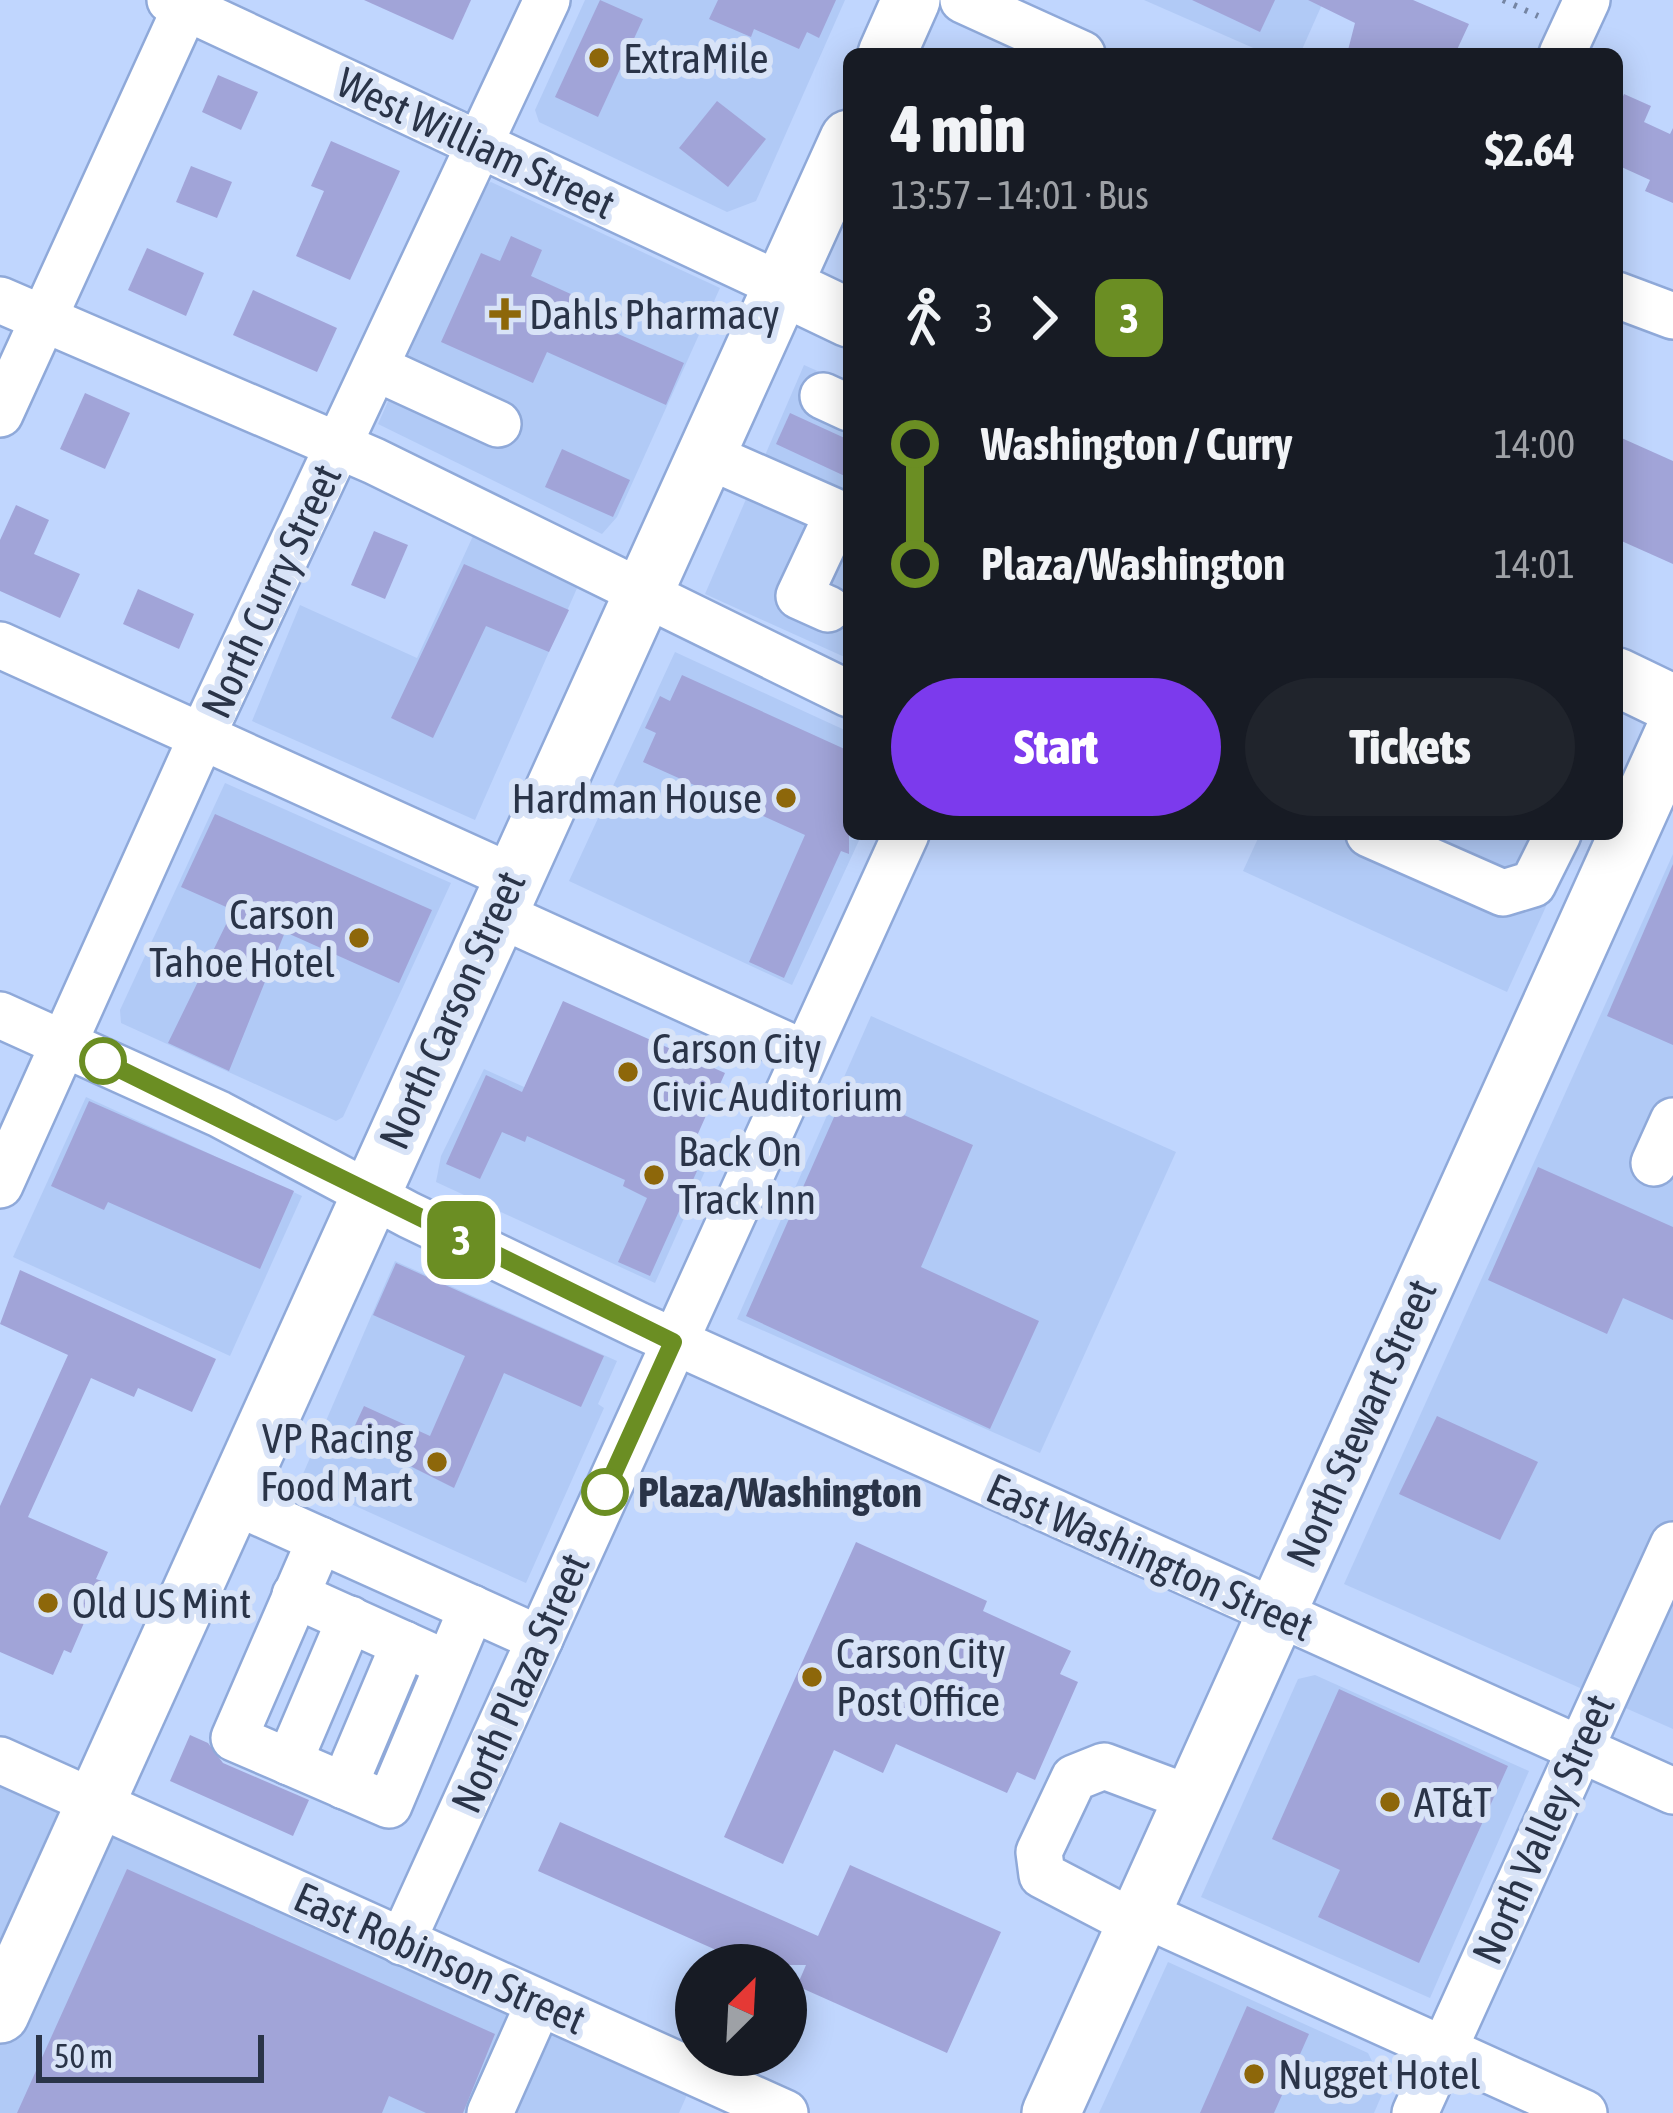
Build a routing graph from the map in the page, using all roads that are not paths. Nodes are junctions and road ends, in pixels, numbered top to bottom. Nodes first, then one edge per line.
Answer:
1 (547, 0) edge
2 (911, 0) edge
3 (963, 0) edge
4 (181, 2) edge
5 (890, 48) edge
6 (1069, 48) edge
7 (482, 144) junction
8 (843, 152) edge
9 (782, 286) junction
10 (1623, 297) edge
11 (0, 300) edge
12 (843, 315) edge
13 (1673, 316) edge
14 (43, 320) junction
15 (376, 368) junction
16 (0, 414) edge
17 (498, 424) dead end
18 (340, 445) junction
19 (706, 455) junction
20 (843, 501) edge
21 (641, 596) junction
22 (828, 609) dead end
23 (0, 645) edge
24 (1623, 680) edge
25 (843, 691) edge
26 (1673, 704) edge
27 (1673, 734) edge
28 (202, 736) junction
29 (903, 840) edge
30 (1383, 840) edge
31 (1555, 840) edge
32 (504, 895) junction
33 (0, 1015) edge
34 (64, 1043) junction
35 (804, 1053) junction
36 (1673, 1121) edge
37 (1654, 1163) dead end
38 (0, 1185) edge
39 (370, 1194) junction
40 (673, 1342) junction
41 (231, 1500) junction
42 (320, 1540) junction
43 (1673, 1545) edge
44 (295, 1595) junction
45 (472, 1608) junction
46 (1275, 1614) junction
47 (350, 1619) junction
48 (540, 1639) junction
49 (404, 1644) junction
50 (448, 1664) junction
51 (1579, 1750) junction
52 (0, 1760) edge
53 (290, 1762) junction
54 (344, 1786) junction
55 (1673, 1791) edge
56 (1192, 1799) junction
57 (95, 1803) junction
58 (1138, 1918) junction
59 (402, 1942) junction
60 (539, 2002) junction
61 (0, 2014) edge
62 (1443, 2050) junction
63 (699, 2095) edge
64 (490, 2113) edge
65 (784, 2113) edge
66 (1051, 2113) edge
67 (1414, 2113) edge
68 (1584, 2113) edge

1 - 7 street, North Curry Street
2 - 5 main road
3 - 6 street
4 - 7 street, West William Street
4 - 14 street
7 - 9 street, West William Street
7 - 15 street, North Curry Street
8 - 9 main road, North Carson Street
9 - 12 main road
9 - 19 main road, North Carson Street
10 - 13 street
11 - 14 street
14 - 16 street
14 - 18 street
15 - 17 street
15 - 18 street, North Curry Street
18 - 21 street
18 - 28 street, North Curry Street
19 - 20 street
19 - 21 main road, North Carson Street
20 - 22 street
21 - 25 street
21 - 32 main road, North Carson Street
23 - 28 street
24 - 26 main road
27 - 46 main road, North Stewart Street
28 - 32 street
28 - 34 street, North Curry Street
29 - 35 street, North Plaza Street
30 - 31 street
32 - 35 street
32 - 39 main road, North Carson Street
33 - 34 street, East Washington Street
34 - 38 street, North Curry Street
34 - 39 street, East Washington Street
35 - 40 street, North Plaza Street
36 - 37 street
39 - 40 street, East Washington Street
39 - 41 main road, North Carson Street
40 - 46 street, East Washington Street
40 - 48 street, North Plaza Street
41 - 42 street
41 - 57 main road, North Carson Street
42 - 44 street
42 - 45 street
43 - 51 street, North Valley Street
44 - 47 street
44 - 53 street
45 - 48 street
45 - 50 street
46 - 51 street, East Washington Street
46 - 56 main road, North Stewart Street
47 - 49 street
47 - 53 street
48 - 59 street, North Plaza Street
49 - 50 street
49 - 54 street
50 - 54 street
51 - 55 street, East Washington Street
51 - 62 street, North Valley Street
52 - 57 street, East Robinson Street
53 - 54 street
56 - 58 main road, North Stewart Street
56 - 58 street
57 - 59 street, East Robinson Street
57 - 61 main road, North Carson Street
58 - 62 street
58 - 66 main road, North Stewart Street
59 - 60 street, East Robinson Street
60 - 63 street, East Robinson Street
60 - 64 street
62 - 67 street, North Valley Street
62 - 68 street
63 - 65 street, East Robinson Street

